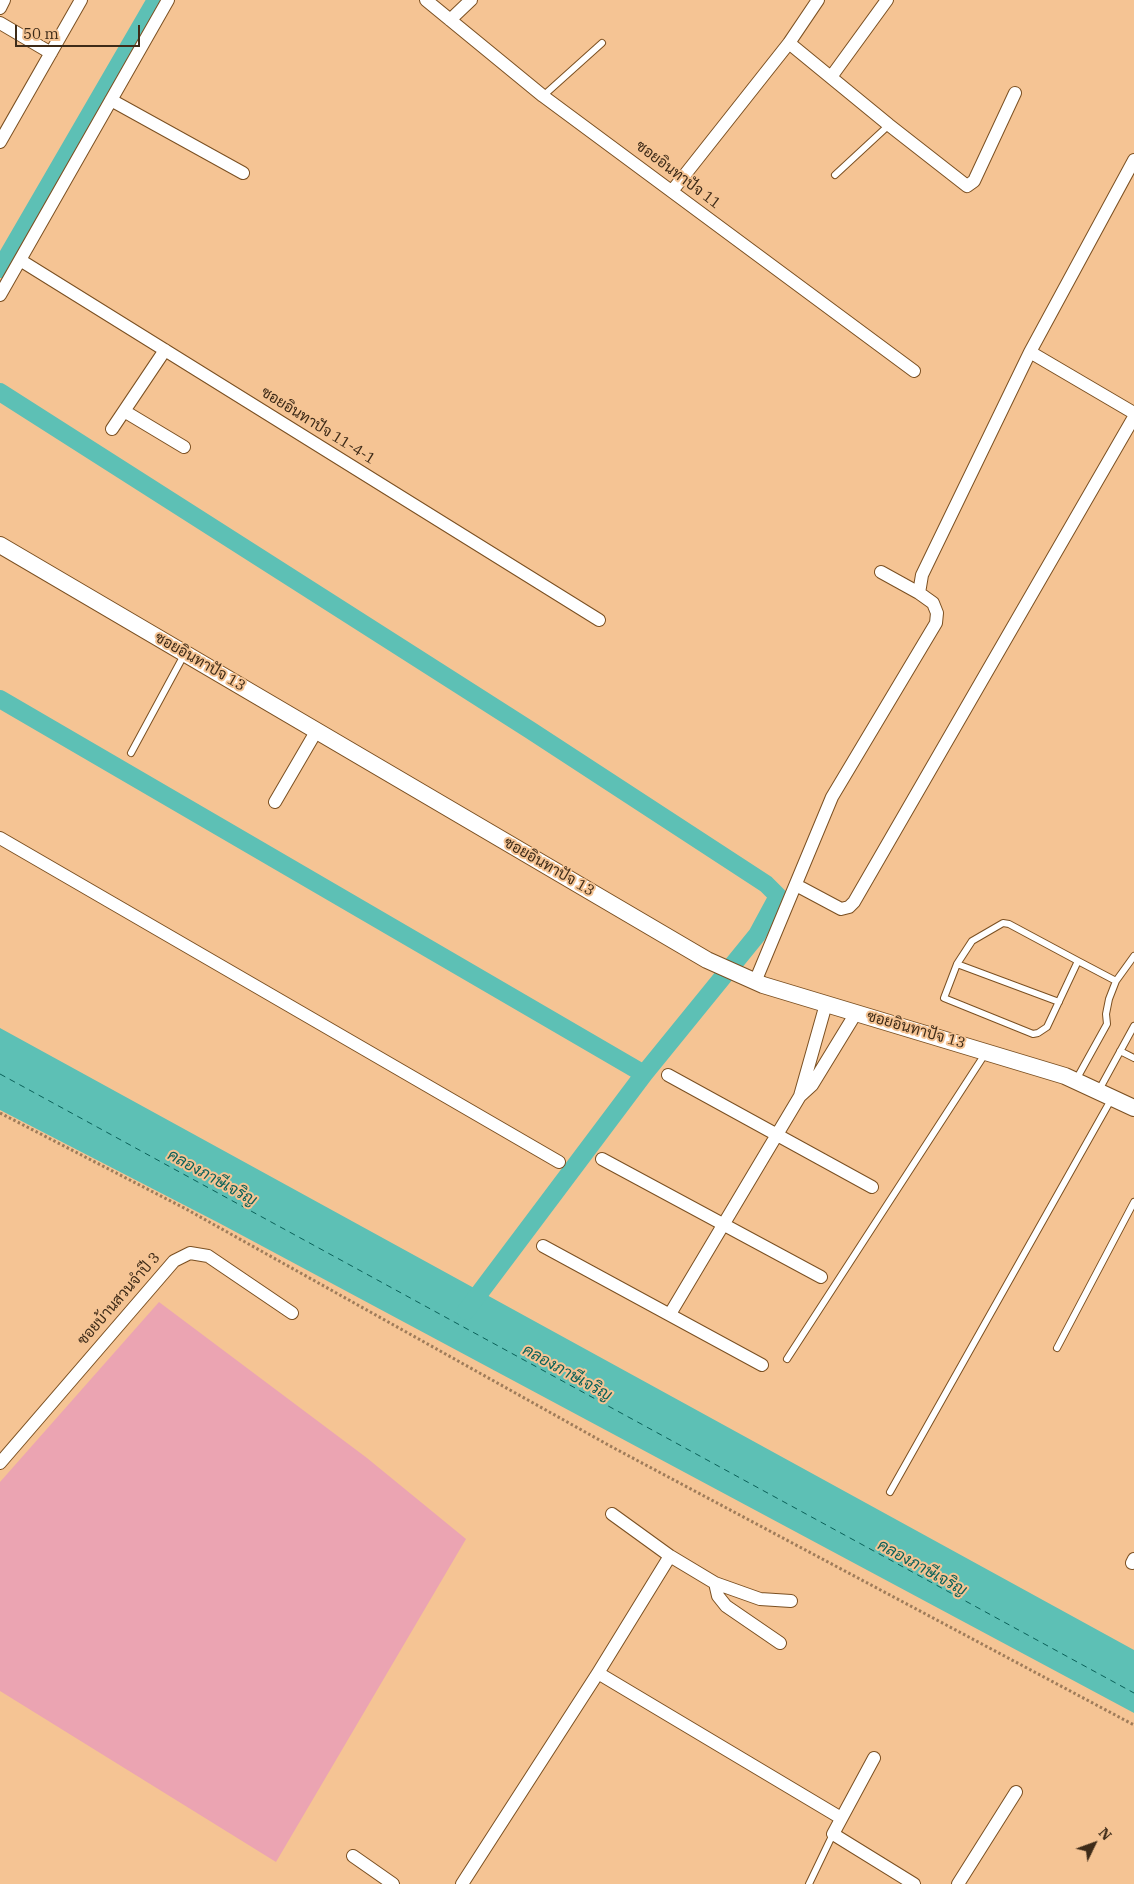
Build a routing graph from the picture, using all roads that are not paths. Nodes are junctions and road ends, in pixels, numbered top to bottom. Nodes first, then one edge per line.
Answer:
1 (4, 0) edge
2 (81, 0) edge
3 (168, 0) edge
4 (426, 0) edge
5 (471, 0) edge
6 (818, 0) edge
7 (887, 0) edge
8 (0, 8) edge
9 (450, 20) junction
10 (0, 22) edge
11 (602, 43) dead end
12 (790, 43) junction
13 (51, 53) junction
14 (831, 77) junction
15 (1015, 92) dead end
16 (544, 96) junction
17 (111, 100) junction
18 (889, 126) junction
19 (0, 142) edge
20 (1134, 160) edge
21 (243, 173) dead end
22 (835, 175) dead end
23 (672, 191) junction
24 (20, 260) junction
25 (0, 295) edge
26 (165, 350) junction
27 (1030, 352) junction
28 (914, 371) dead end
29 (124, 411) junction
30 (1134, 415) edge
31 (112, 429) dead end
32 (184, 448) dead end
33 (0, 545) edge
34 (881, 572) dead end
35 (918, 593) junction
36 (599, 620) dead end
37 (184, 653) junction
38 (316, 730) junction
39 (131, 753) dead end
40 (275, 802) dead end
41 (0, 838) edge
42 (796, 885) junction
43 (1134, 956) edge
44 (1078, 961) junction
45 (957, 964) junction
46 (748, 979) junction
47 (1116, 981) junction
48 (1059, 1002) junction
49 (826, 1004) junction
50 (856, 1013) junction
51 (1134, 1026) edge
52 (988, 1051) junction
53 (1120, 1051) junction
54 (1134, 1058) edge
55 (668, 1075) dead end
56 (1076, 1080) junction
57 (1106, 1093) junction
58 (800, 1096) junction
59 (1134, 1108) edge
60 (778, 1134) junction
61 (602, 1159) dead end
62 (559, 1162) dead end
63 (872, 1187) dead end
64 (1134, 1202) edge
65 (723, 1226) junction
66 (543, 1246) dead end
67 (821, 1277) dead end
68 (292, 1313) dead end
69 (670, 1314) junction
70 (1057, 1348) dead end
71 (787, 1359) dead end
72 (762, 1366) dead end
73 (0, 1463) edge
74 (890, 1492) dead end
75 (612, 1514) dead end
76 (670, 1556) junction
77 (715, 1583) junction
78 (791, 1601) dead end
79 (780, 1643) dead end
80 (598, 1673) junction
81 (874, 1758) dead end
82 (1016, 1792) dead end
83 (841, 1818) junction
84 (833, 1834) junction
85 (353, 1856) dead end
86 (393, 1884) edge
87 (462, 1884) edge
88 (809, 1884) edge
89 (914, 1884) edge
90 (958, 1884) edge

1 - 8 street
2 - 13 street
3 - 17 street
4 - 9 street, ซอยอินทาปัจ 11
5 - 9 street
6 - 12 street
7 - 14 street
9 - 16 street, ซอยอินทาปัจ 11
10 - 13 street
11 - 16 lane
12 - 14 street
12 - 23 street
13 - 19 street
14 - 18 street
15 - 18 street
16 - 23 street, ซอยอินทาปัจ 11
17 - 21 street
17 - 24 street
18 - 22 lane
20 - 27 street
23 - 28 street, ซอยอินทาปัจ 11
24 - 25 street
24 - 26 street, ซอยอินทาปัจ 11-4-1
26 - 29 street
26 - 36 street, ซอยอินทาปัจ 11-4-1
27 - 30 street
27 - 35 street
29 - 31 street
29 - 32 street
30 - 42 street
33 - 37 street, ซอยอินทาปัจ 13
34 - 35 street
35 - 42 street
37 - 38 street, ซอยอินทาปัจ 13
37 - 39 lane
38 - 40 street
38 - 46 street, ซอยอินทาปัจ 13
41 - 62 street
42 - 46 street
43 - 47 lane
44 - 45 lane
44 - 47 lane
44 - 48 lane
45 - 48 lane
45 - 48 lane
46 - 49 street, ซอยอินทาปัจ 13
47 - 56 lane
49 - 50 street, ซอยอินทาปัจ 13
49 - 58 street
50 - 52 street, ซอยอินทาปัจ 13
50 - 58 street
51 - 53 lane
52 - 56 street, ซอยอินทาปัจ 13
52 - 71 lane
53 - 54 lane
53 - 57 lane
55 - 60 street
56 - 57 street, ซอยอินทาปัจ 13
57 - 59 street, ซอยอินทาปัจ 13
57 - 74 lane
58 - 60 street
60 - 63 street
60 - 65 street
61 - 65 street
64 - 70 lane
65 - 67 street
65 - 69 street
66 - 69 street
68 - 73 street, ซอยบ้านสวนจำปี 3
69 - 72 street
75 - 76 street
76 - 77 street
76 - 80 street
77 - 78 street
77 - 79 street
80 - 83 street
80 - 87 street
81 - 83 street
82 - 90 street
83 - 84 street
84 - 88 lane
84 - 89 street
85 - 86 street

